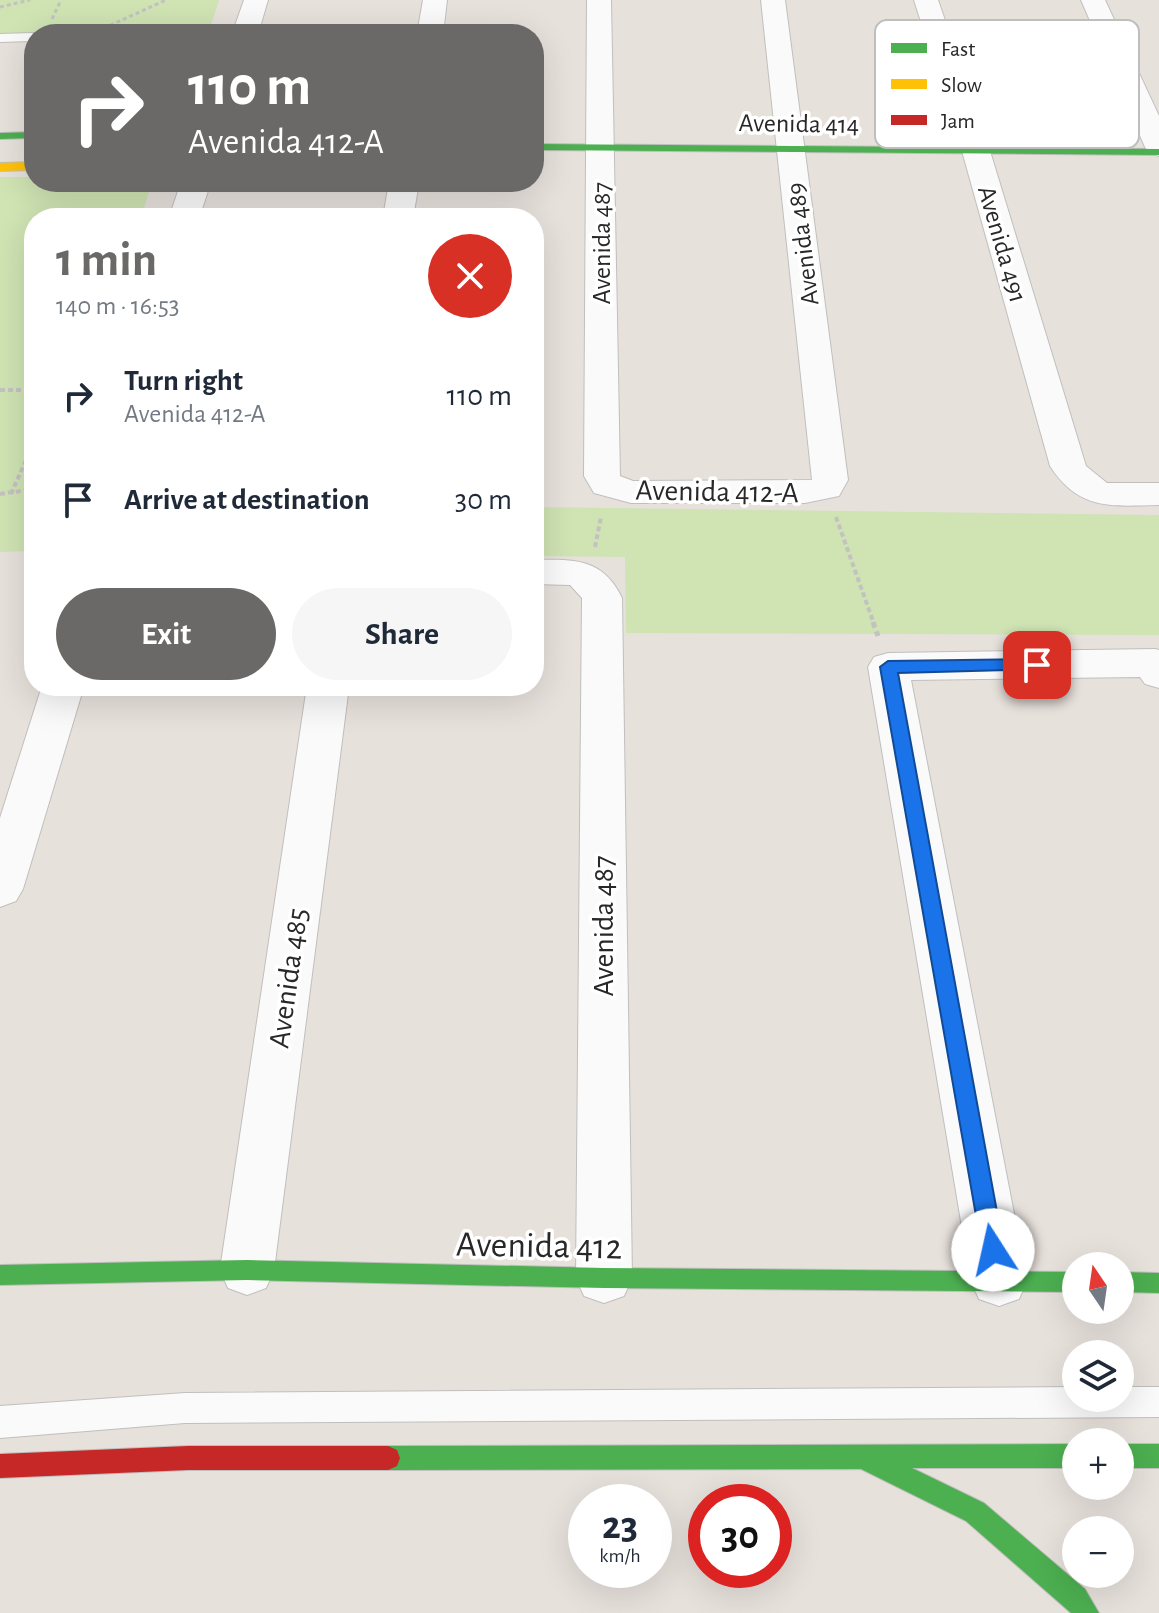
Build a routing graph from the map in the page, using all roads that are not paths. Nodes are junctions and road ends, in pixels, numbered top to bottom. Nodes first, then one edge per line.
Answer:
1 (256, 0) edge
2 (435, 0) edge
3 (599, 0) edge
4 (773, 0) edge
5 (926, 0) edge
6 (1093, 0) edge
7 (933, 20) edge
8 (1102, 20) edge
9 (248, 24) edge
10 (431, 24) edge
11 (24, 37) edge
12 (0, 38) edge
13 (1139, 104) edge
14 (24, 135) edge
15 (0, 136) edge
16 (544, 147) edge
17 (601, 147) junction
18 (975, 148) edge
19 (791, 149) junction
20 (1159, 149) edge
21 (976, 151) junction
22 (24, 166) edge
23 (0, 167) edge
24 (607, 485) joint
25 (826, 488) joint
26 (1159, 494) edge
27 (544, 572) edge
28 (1157, 668) edge
29 (60, 696) edge
30 (327, 696) edge
31 (0, 889) edge
32 (247, 1270) junction
33 (0, 1275) edge
34 (604, 1278) junction
35 (999, 1281) junction
36 (1062, 1282) edge
37 (1134, 1282) edge
38 (1159, 1283) edge
39 (1159, 1402) edge
40 (0, 1422) edge
41 (1062, 1456) edge
42 (1134, 1456) edge
43 (1159, 1456) edge
44 (861, 1457) junction
45 (0, 1466) edge
46 (1086, 1613) edge

1 - 9 street
2 - 10 street
3 - 17 street, Avenida 487
4 - 19 street, Avenida 489
5 - 7 street, Avenida 491
6 - 8 street
11 - 12 lane
13 - 20 street
14 - 15 main road
16 - 17 main road, Avenida 414
17 - 19 main road, Avenida 414
17 - 24 street, Avenida 487
18 - 21 street, Avenida 491
19 - 21 main road, Avenida 414
19 - 25 street, Avenida 489
20 - 21 main road, Avenida 414
21 - 26 street, Avenida 491
22 - 23 main road
24 - 25 street, Avenida 412-A
27 - 34 street, Avenida 487
28 - 35 street
29 - 31 street
30 - 32 street, Avenida 485
32 - 33 main road, Avenida 412
32 - 34 main road, Avenida 412
34 - 35 main road, Avenida 412
35 - 36 main road, Avenida 412
37 - 38 main road
39 - 40 lane
41 - 44 main road
42 - 43 main road
44 - 45 main road
44 - 46 main road

